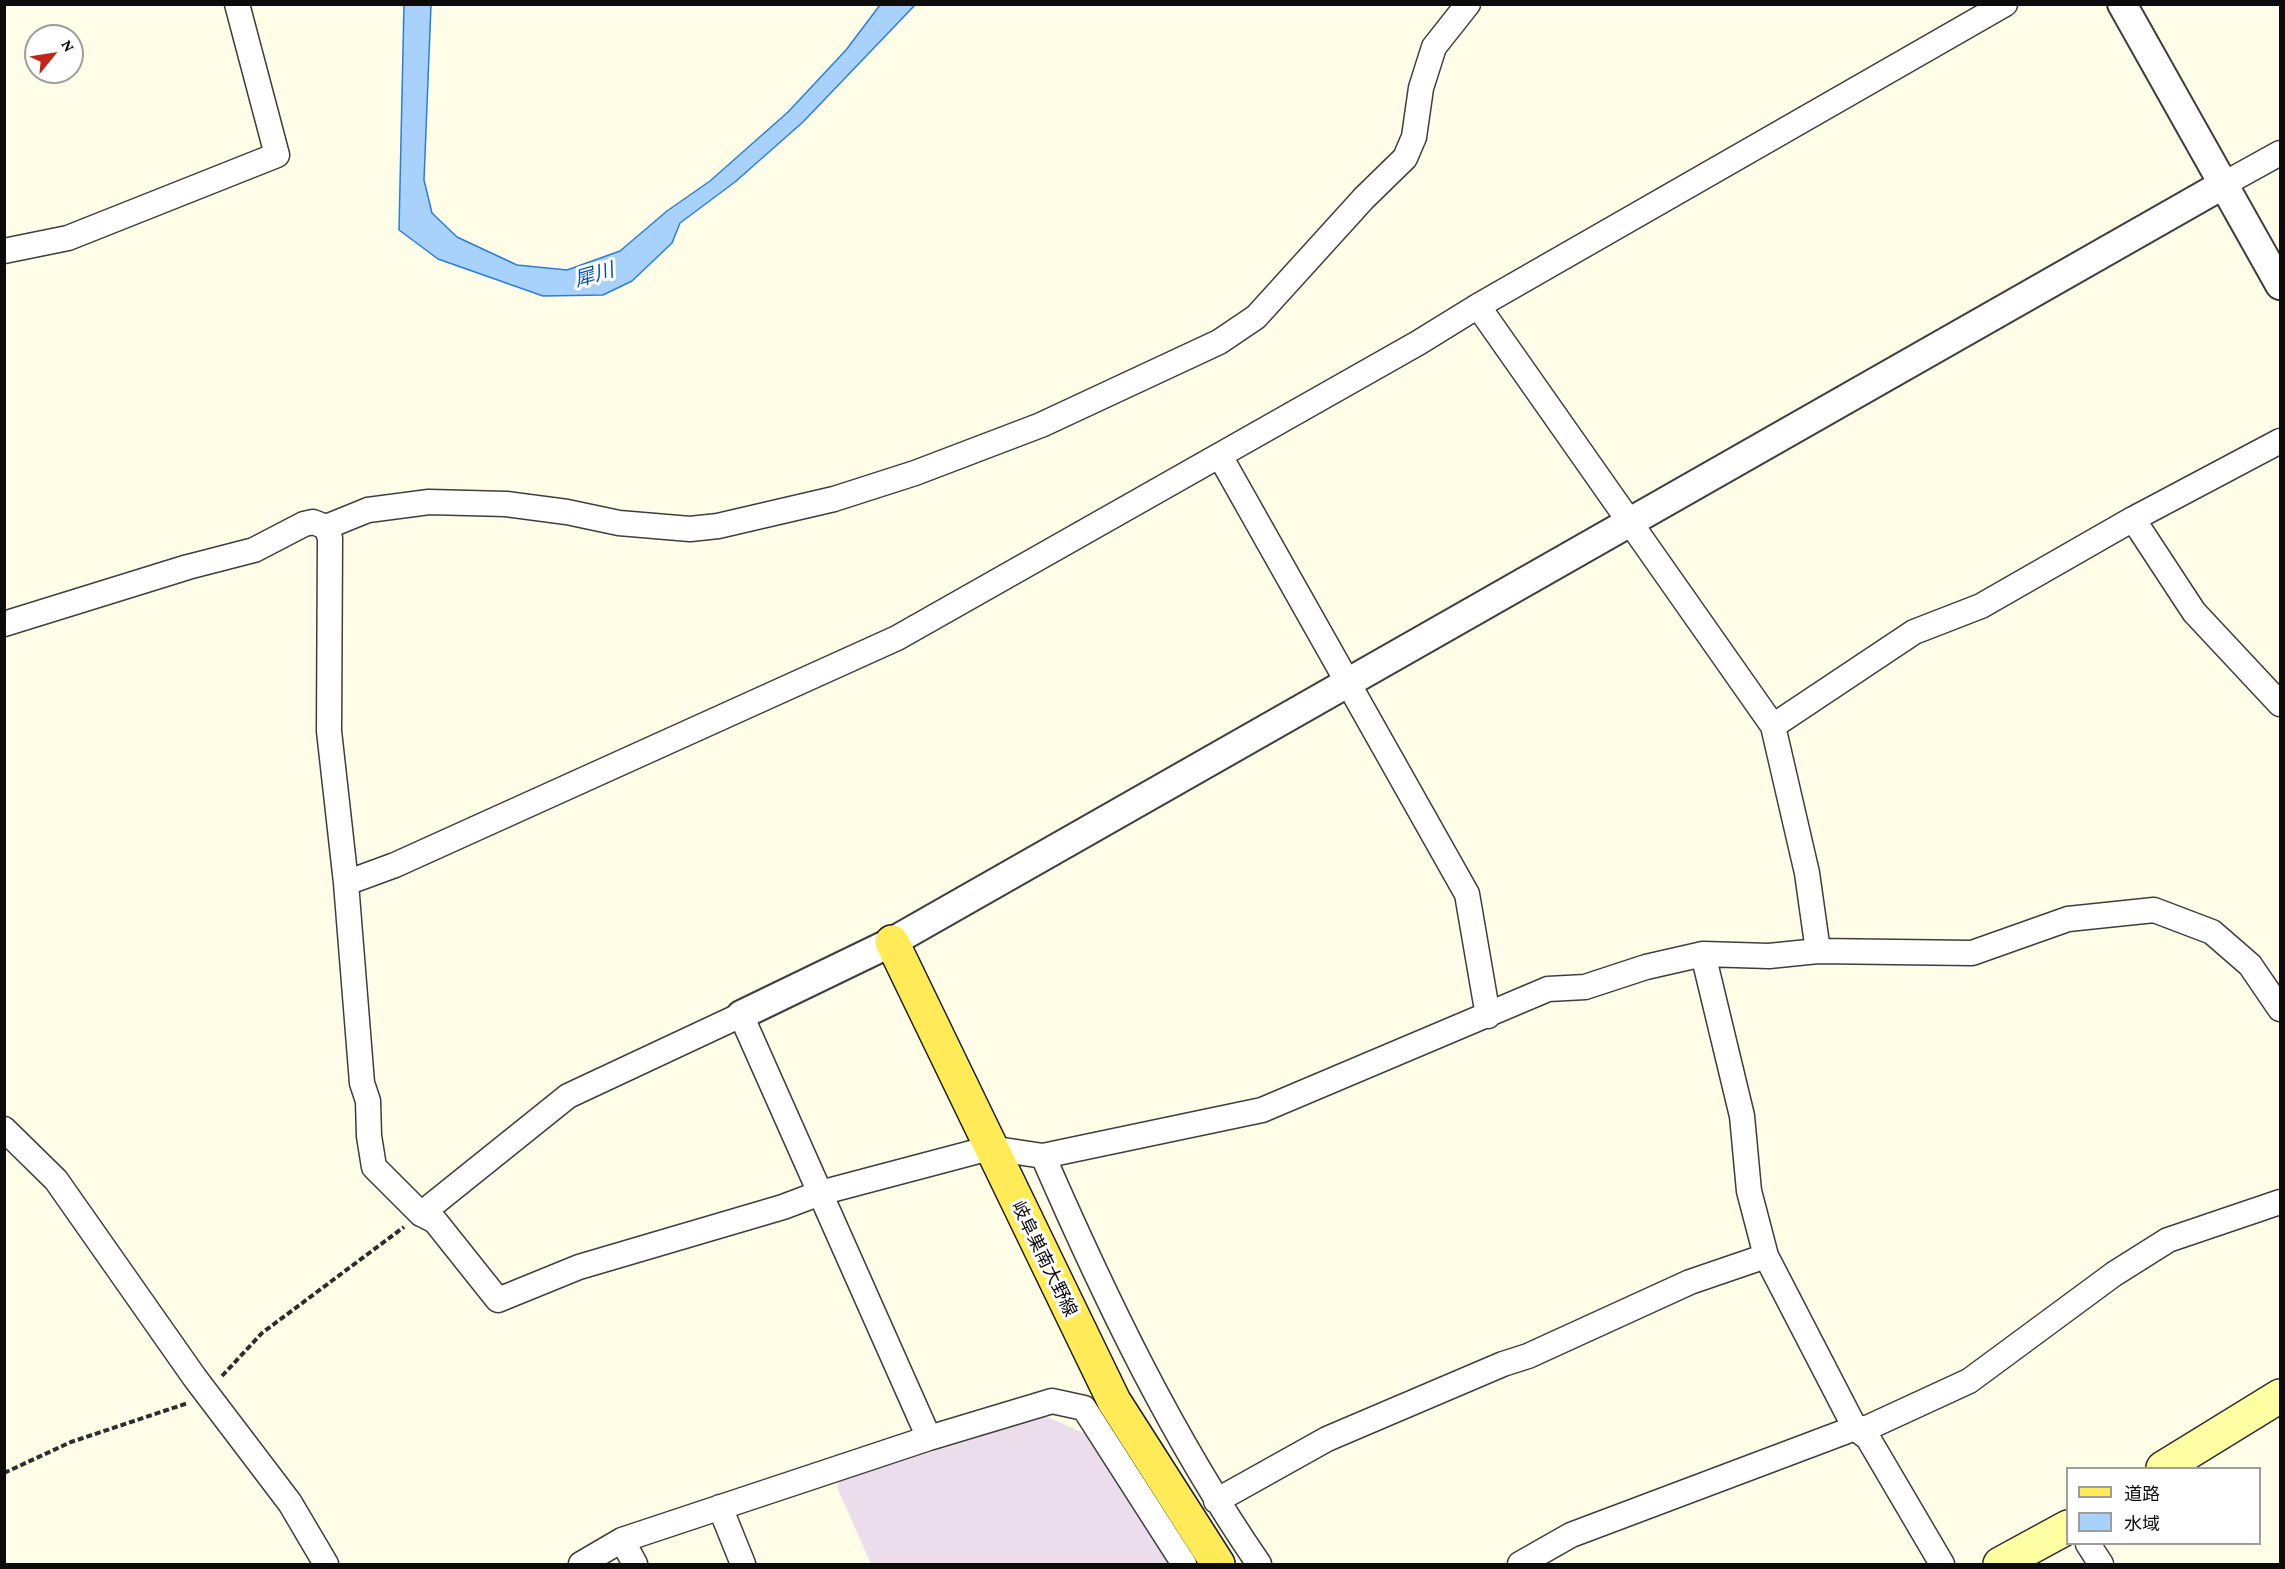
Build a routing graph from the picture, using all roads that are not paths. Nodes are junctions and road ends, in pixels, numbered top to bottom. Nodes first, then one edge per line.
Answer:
1 (237, 4) edge
2 (1468, 4) edge
3 (2005, 4) edge
4 (2121, 4) edge
5 (2280, 153) edge
6 (2224, 184) junction
7 (4, 252) edge
8 (2280, 285) edge
9 (1478, 306) junction
10 (2280, 441) edge
11 (1220, 456) junction
12 (2133, 519) junction
13 (1631, 521) junction
14 (326, 527) junction
15 (4, 624) edge
16 (1346, 682) junction
17 (2280, 704) edge
18 (1773, 726) junction
19 (346, 883) junction
20 (892, 942) junction
21 (1818, 951) junction
22 (1703, 954) junction
23 (2280, 1008) edge
24 (741, 1015) junction
25 (1488, 1016) junction
26 (4, 1129) edge
27 (990, 1148) junction
28 (1043, 1156) junction
29 (820, 1193) junction
30 (2280, 1202) edge
31 (421, 1214) junction
32 (1766, 1256) junction
33 (2280, 1396) edge
34 (1855, 1428) junction
35 (929, 1437) junction
36 (2165, 1467) edge
37 (1216, 1501) junction
38 (720, 1507) junction
39 (2066, 1528) edge
40 (622, 1540) junction
41 (2089, 1545) edge
42 (326, 1564) edge
43 (581, 1564) edge
44 (635, 1564) edge
45 (743, 1564) edge
46 (1184, 1564) edge
47 (1218, 1564) edge
48 (1259, 1564) edge
49 (1520, 1564) edge
50 (1942, 1564) edge
51 (2000, 1564) edge
52 (2101, 1564) edge

1 - 7 street
2 - 14 street
3 - 9 street
4 - 6 street
5 - 6 street
6 - 8 street
6 - 13 street
9 - 11 street
9 - 13 street
10 - 12 street
11 - 16 street
11 - 19 street
12 - 17 street
12 - 18 street
13 - 16 street
13 - 18 street
14 - 15 street
14 - 19 street
16 - 20 street
16 - 25 street
18 - 21 street
19 - 31 street
20 - 24 street
20 - 27 main road, 岐阜巣南大野線
21 - 22 street
21 - 23 street
22 - 25 street
22 - 32 street
24 - 29 street
24 - 31 street
25 - 28 street
26 - 42 street
27 - 28 street
27 - 29 street
27 - 47 main road, 岐阜巣南大野線
28 - 37 street
29 - 31 street
29 - 35 street
30 - 34 street
32 - 34 street
32 - 37 street
33 - 36 main road
34 - 49 street
34 - 50 street
35 - 38 street
35 - 46 street
37 - 48 street
38 - 40 street
38 - 45 street
39 - 51 main road
40 - 43 street
40 - 44 street
41 - 52 street

